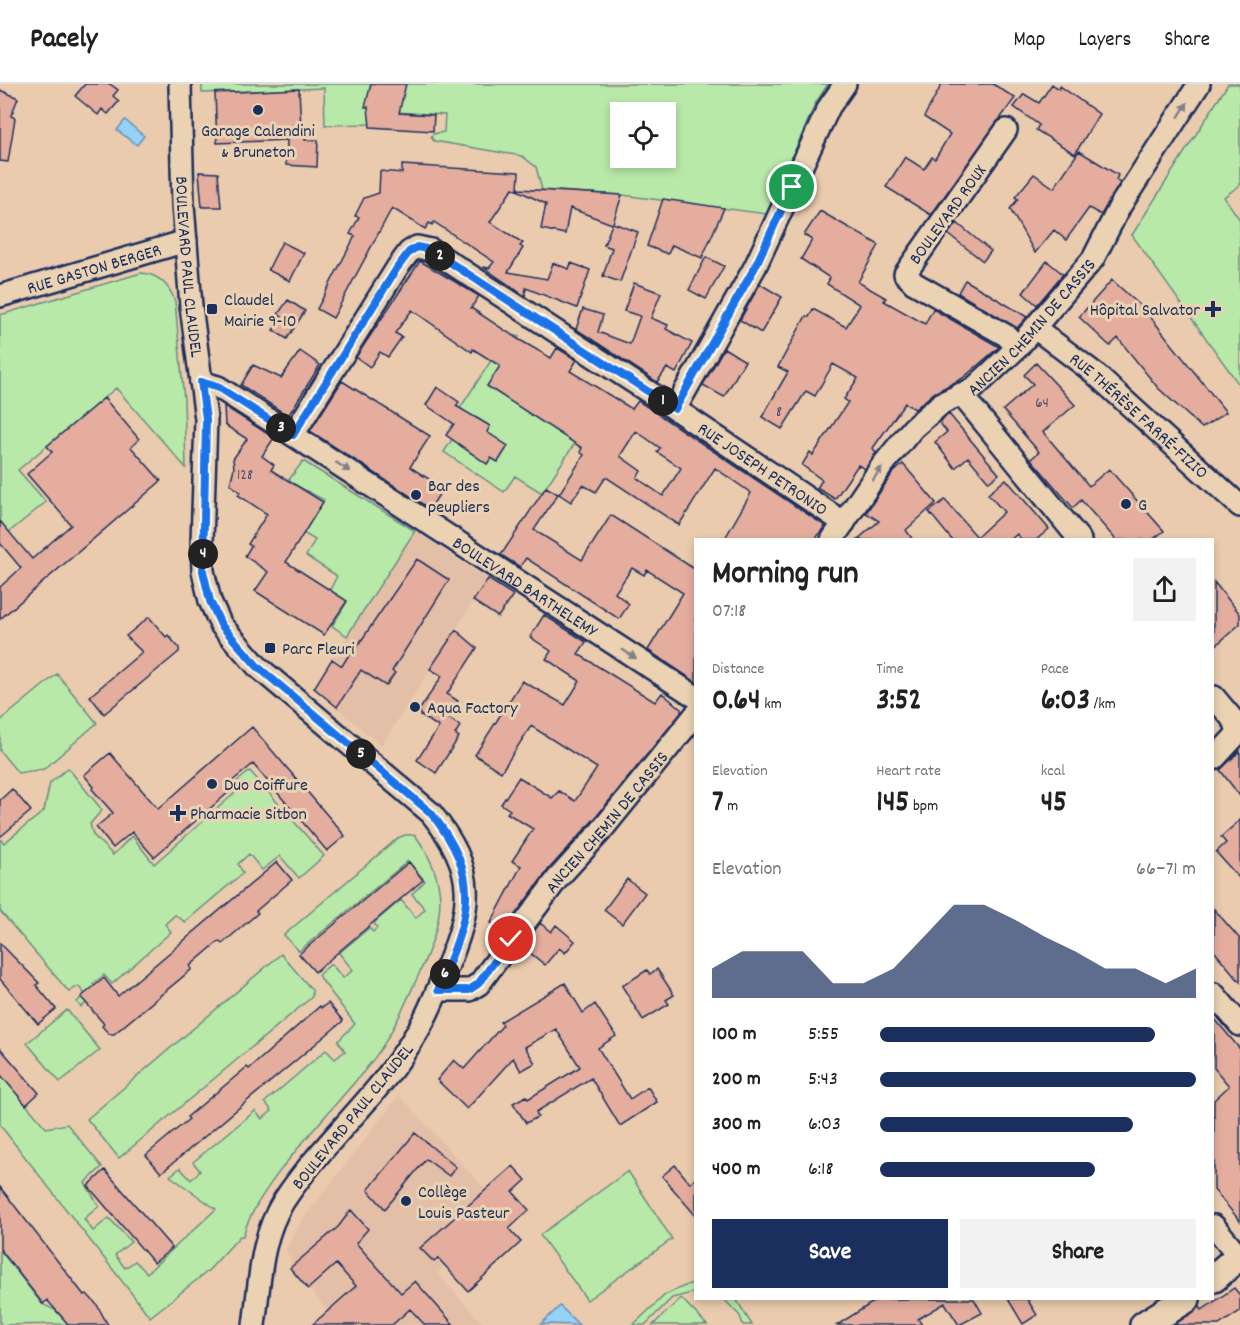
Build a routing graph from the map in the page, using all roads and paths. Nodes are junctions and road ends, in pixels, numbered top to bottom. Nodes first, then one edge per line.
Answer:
1 (180, 84) edge
2 (846, 84) edge
3 (1199, 84) edge
4 (1006, 130) dead end
5 (186, 241) junction
6 (0, 296) edge
7 (1035, 328) junction
8 (1017, 348) junction
9 (201, 382) junction
10 (961, 394) junction
11 (675, 409) junction
12 (293, 435) junction
13 (1240, 506) edge
14 (838, 531) edge
15 (1078, 538) edge
16 (694, 696) edge
17 (1214, 697) edge
18 (694, 716) edge
19 (1214, 759) edge
20 (438, 990) junction
21 (1216, 1001) edge
22 (1240, 1025) edge
23 (1214, 1226) edge
24 (1232, 1267) edge
25 (1184, 1300) edge
26 (254, 1325) edge
27 (1144, 1325) edge

1 - 5 street, BOULEVARD PAUL CLAUDEL
2 - 11 street
7 -> 3 street, ANCIEN CHEMIN DE CASSIS
4 - 8 street, BOULEVARD ROUX
5 - 6 street, RUE GASTON BERGER
5 - 9 street, BOULEVARD PAUL CLAUDEL
7 - 8 street, ANCIEN CHEMIN DE CASSIS
7 - 13 street, RUE THÉRÈSE FARRÉ-FIZIO
8 - 10 street, ANCIEN CHEMIN DE CASSIS
9 - 12 street, BOULEVARD BARTHELEMY
9 - 20 street, BOULEVARD PAUL CLAUDEL
14 -> 10 street, ANCIEN CHEMIN DE CASSIS
10 - 15 street
11 - 12 street, RUE JOSEPH PETRONIO
11 - 14 street, RUE JOSEPH PETRONIO
12 -> 16 street, BOULEVARD BARTHELEMY
17 - 19 street
18 - 20 street, ANCIEN CHEMIN DE CASSIS
20 - 26 street, BOULEVARD PAUL CLAUDEL
21 - 22 street
23 - 24 street
25 - 27 street

